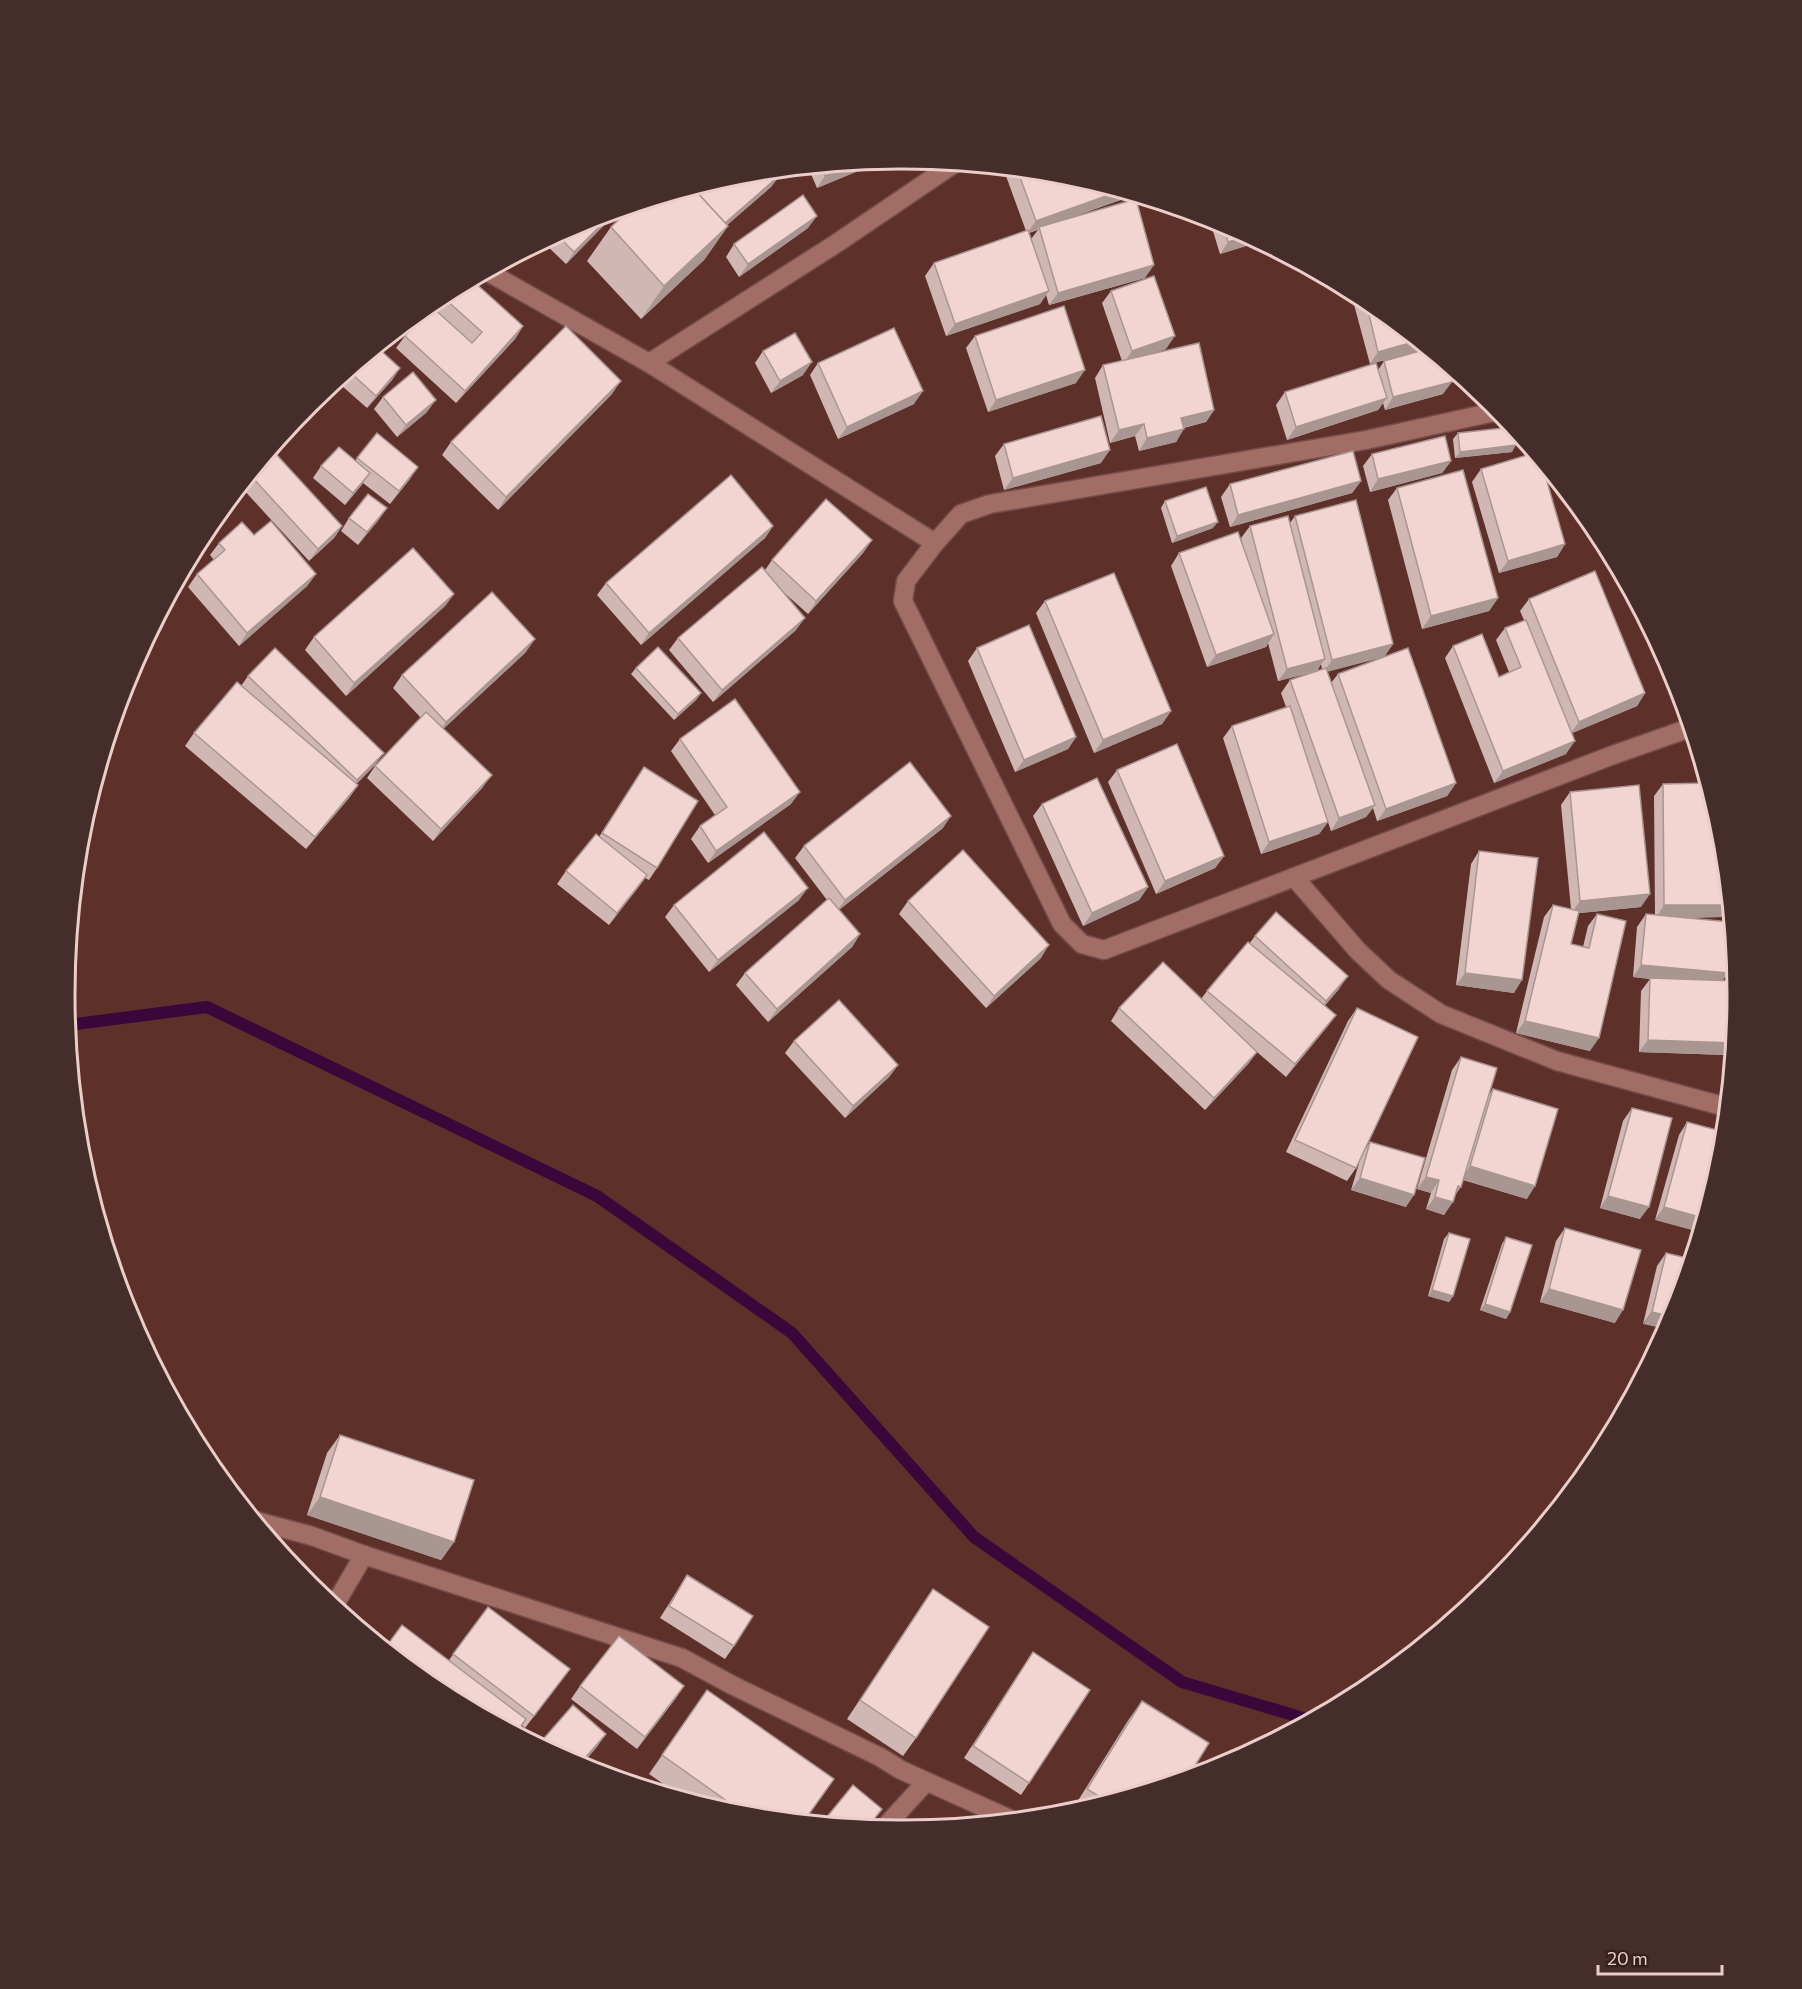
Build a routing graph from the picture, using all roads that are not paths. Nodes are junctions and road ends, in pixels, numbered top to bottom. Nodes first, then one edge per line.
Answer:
1 (945, 170) edge
2 (494, 276) edge
3 (649, 363) junction
4 (1488, 413) edge
5 (935, 543) junction
6 (1683, 730) edge
7 (1294, 877) junction
8 (1719, 1105) edge
9 (268, 1524) edge
10 (364, 1555) junction
11 (338, 1599) edge
12 (926, 1782) junction
13 (999, 1814) edge
14 (891, 1820) edge

1 - 3 street
2 - 3 street
3 - 5 street
4 - 5 street
5 - 7 street
6 - 7 street
7 - 8 street
9 - 10 street
10 - 11 street
10 - 12 street
12 - 13 street
12 - 14 street

